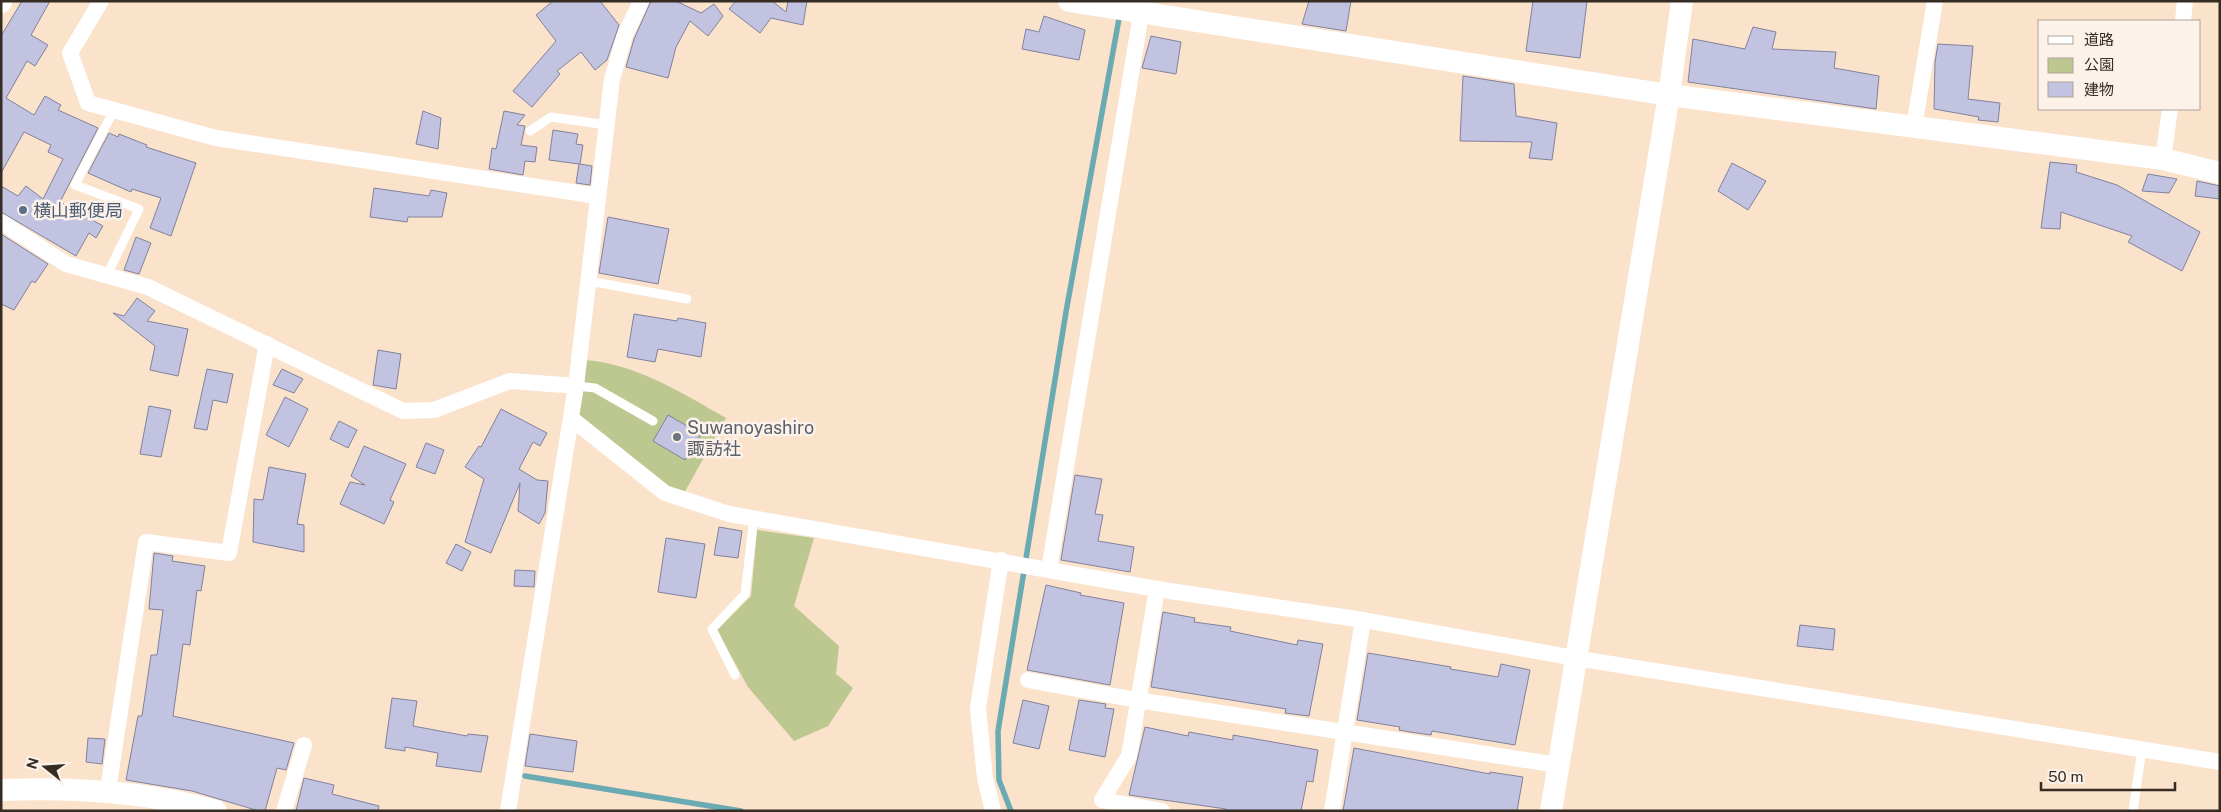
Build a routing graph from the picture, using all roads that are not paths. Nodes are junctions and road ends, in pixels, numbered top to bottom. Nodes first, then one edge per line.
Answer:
1 (101, 1) edge
2 (641, 1) edge
3 (1068, 1) edge
4 (1682, 1) edge
5 (1935, 1) edge
6 (2185, 1) edge
7 (1142, 7) edge
8 (2183, 20) edge
9 (1669, 95) junction
10 (114, 110) junction
11 (2170, 110) edge
12 (607, 125) junction
13 (1914, 127) junction
14 (530, 131) dead end
15 (2163, 159) junction
16 (2220, 173) edge
17 (598, 196) junction
18 (1, 222) edge
19 (107, 275) junction
20 (588, 281) junction
21 (687, 299) dead end
22 (267, 344) junction
23 (576, 386) junction
24 (572, 419) junction
25 (653, 421) dead end
26 (754, 518) junction
27 (1001, 560) junction
28 (1045, 568) junction
29 (1157, 589) junction
30 (1363, 620) junction
31 (1575, 658) junction
32 (735, 675) dead end
33 (1028, 680) dead end
34 (1137, 700) junction
35 (1345, 733) junction
36 (304, 745) dead end
37 (2142, 749) junction
38 (2220, 762) edge
39 (1558, 765) junction
40 (1, 790) edge
41 (108, 790) junction
42 (1097, 805) edge
43 (216, 811) edge
44 (284, 811) edge
45 (508, 811) edge
46 (993, 811) edge
47 (1162, 811) edge
48 (1332, 811) edge
49 (1551, 811) edge
50 (2133, 811) edge

1 - 10 street
2 - 12 street
3 - 7 street
4 - 9 street
5 - 13 street
6 - 8 street
7 - 9 street
7 - 28 street
9 - 13 street
9 - 31 street
10 - 17 street
10 - 19 lane
11 - 15 street
12 - 14 lane
12 - 17 street
13 - 15 street
15 - 16 street
17 - 20 street
18 - 19 street
19 - 22 street
20 - 21 lane
20 - 23 street
22 - 23 street
22 - 41 street
23 - 24 street
23 - 25 lane
24 - 26 street
24 - 45 street
26 - 27 street
26 - 32 lane
27 - 28 street
27 - 46 street
28 - 29 street
29 - 30 street
29 - 34 street
30 - 31 street
30 - 35 street
31 - 37 street
31 - 39 street
33 - 34 street
34 - 35 street
34 - 42 street
35 - 39 street
35 - 48 street
36 - 44 street
37 - 38 street
37 - 50 lane
39 - 49 street
40 - 41 street
41 - 43 street
42 - 47 street

